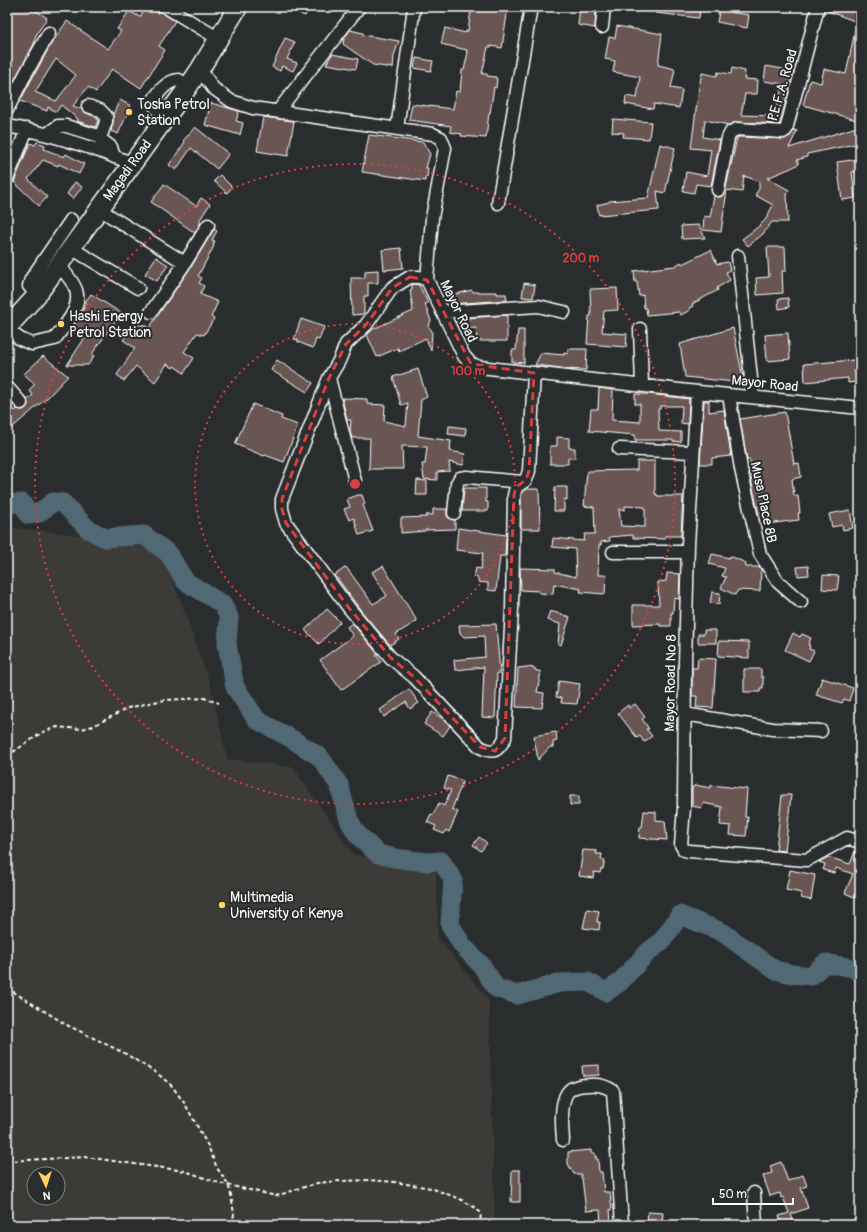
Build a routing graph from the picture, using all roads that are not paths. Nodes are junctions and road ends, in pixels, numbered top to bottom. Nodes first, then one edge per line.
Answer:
1 (166, 7) edge
2 (238, 7) edge
3 (358, 7) edge
4 (414, 7) edge
5 (531, 7) edge
6 (604, 7) edge
7 (818, 7) edge
8 (602, 27) dead end
9 (49, 33) dead end
10 (219, 39) junction
11 (200, 69) junction
12 (88, 106) dead end
13 (7, 110) edge
14 (278, 111) junction
15 (7, 126) edge
16 (27, 129) junction
17 (397, 129) junction
18 (47, 134) junction
19 (100, 138) junction
20 (114, 157) junction
21 (131, 163) junction
22 (7, 179) edge
23 (718, 190) dead end
24 (498, 202) dead end
25 (98, 209) junction
26 (71, 220) dead end
27 (208, 225) dead end
28 (71, 248) junction
29 (738, 256) dead end
30 (185, 263) junction
31 (59, 265) junction
32 (427, 280) junction
33 (138, 288) dead end
34 (37, 295) junction
35 (151, 312) dead end
36 (442, 312) junction
37 (564, 312) dead end
38 (7, 328) edge
39 (640, 329) dead end
40 (534, 373) junction
41 (329, 378) junction
42 (642, 385) junction
43 (7, 387) edge
44 (697, 392) junction
45 (729, 395) junction
46 (753, 397) junction
47 (21, 403) dead end
48 (860, 408) edge
49 (619, 449) dead end
50 (693, 452) junction
51 (355, 481) dead end
52 (523, 482) junction
53 (454, 513) dead end
54 (613, 552) dead end
55 (688, 552) junction
56 (801, 602) dead end
57 (685, 714) junction
58 (821, 731) dead end
59 (860, 842) edge
60 (563, 1140) dead end
61 (754, 1193) dead end
62 (622, 1225) edge
63 (756, 1225) edge

1 - 10 street
2 - 10 highway, Magadi Road
3 - 14 street
4 - 17 street
5 - 24 street
6 - 8 street
7 - 23 street, P.E.F.A. Road
9 - 13 street
10 - 11 highway, Magadi Road
11 - 14 street, Mayor Road
11 - 21 highway, Magadi Road
12 - 19 street
14 - 17 street, Mayor Road
15 - 16 street
16 - 18 street
16 - 22 street
17 - 32 street, Mayor Road
18 - 19 street
18 - 20 street
19 - 20 street
20 - 21 street
21 - 25 highway, Magadi Road
25 - 28 highway, Magadi Road
25 - 30 street
26 - 34 street
27 - 30 street
28 - 31 highway, Magadi Road
28 - 33 street
29 - 46 street
30 - 35 street
31 - 34 highway, Magadi Road
31 - 38 street
32 - 36 street, Mayor Road
32 - 41 street
34 - 38 highway, Magadi Road
36 - 37 street
36 - 40 street, Mayor Road
39 - 42 street
40 - 42 street, Mayor Road
40 - 52 street
41 - 51 street
41 - 52 street
42 - 44 street, Mayor Road
43 - 47 street
44 - 45 street, Mayor Road
44 - 50 street, Mayor Road No 8
45 - 46 street, Mayor Road
45 - 56 street, Musa Place 8B
46 - 48 street, Mayor Road
49 - 50 street
50 - 55 street, Mayor Road No 8
52 - 53 street
54 - 55 street
55 - 57 street, Mayor Road No 8
57 - 58 street
57 - 59 street, Mayor Road No 8
60 - 62 street
61 - 63 street

